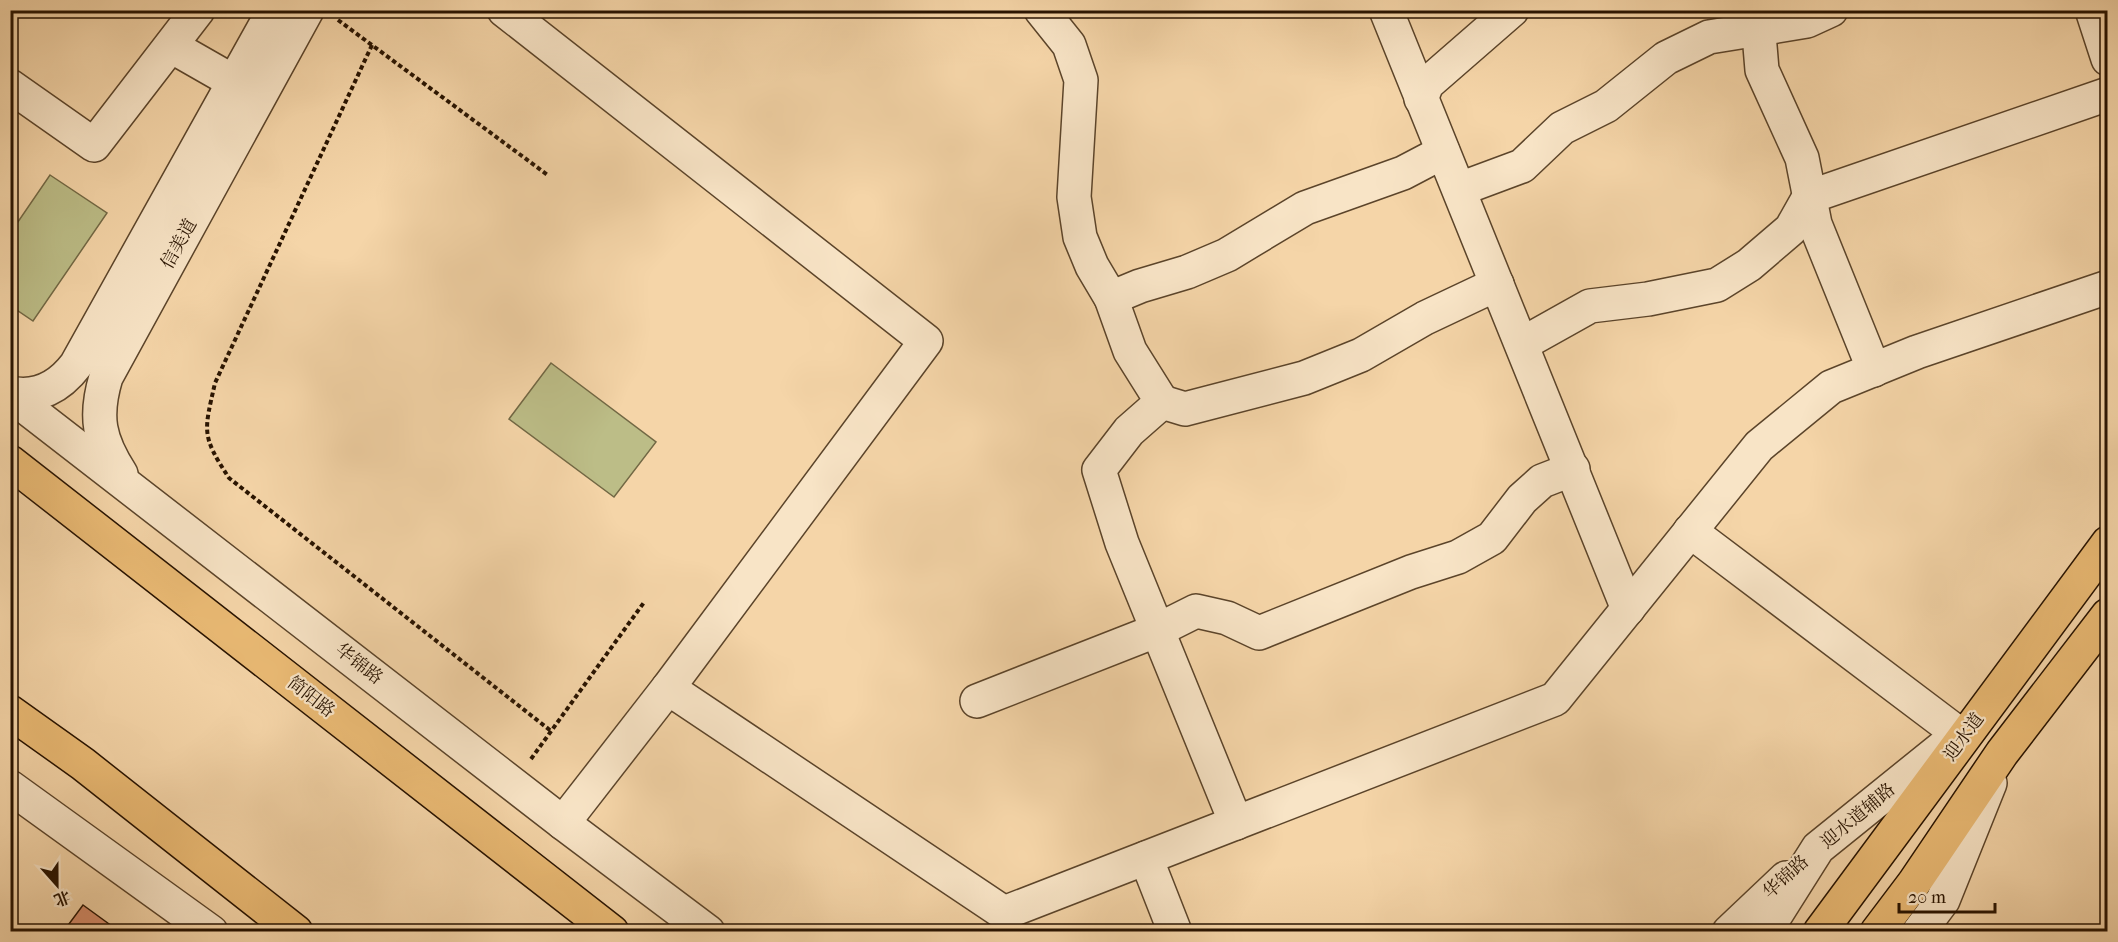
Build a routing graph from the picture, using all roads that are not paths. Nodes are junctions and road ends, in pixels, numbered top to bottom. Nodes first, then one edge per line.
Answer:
1 (198, 10) edge
2 (273, 10) edge
3 (504, 10) edge
4 (1041, 10) edge
5 (1386, 10) edge
6 (1512, 10) edge
7 (1831, 10) edge
8 (2092, 10) edge
9 (321, 14) edge
10 (1759, 21) edge
11 (171, 46) junction
12 (2108, 59) edge
13 (234, 82) junction
14 (10, 86) edge
15 (2108, 94) edge
16 (1421, 99) junction
17 (1443, 152) junction
18 (1460, 189) junction
19 (1809, 197) junction
20 (1497, 284) junction
21 (2108, 287) edge
22 (1111, 298) junction
23 (1522, 344) junction
24 (1874, 370) junction
25 (10, 394) edge
26 (1162, 402) junction
27 (10, 462) edge
28 (1573, 469) junction
29 (127, 483) junction
30 (1690, 531) junction
31 (2108, 543) edge
32 (1628, 609) junction
33 (2108, 615) edge
34 (1158, 630) junction
35 (668, 688) junction
36 (977, 701) dead end
37 (10, 711) edge
38 (1967, 728) junction
39 (2002, 753) junction
40 (10, 787) edge
41 (563, 823) junction
42 (1236, 823) junction
43 (1818, 848) junction
44 (1146, 858) junction
45 (1919, 931) edge
46 (210, 932) edge
47 (296, 932) edge
48 (612, 932) edge
49 (708, 932) edge
50 (1175, 932) edge
51 (1729, 932) edge
52 (1765, 932) edge
53 (1820, 932) edge
54 (1877, 932) edge

1 - 11 street
2 - 13 street, 信美道
3 - 35 street
4 - 22 street
5 - 16 street
6 - 16 street
7 - 10 street
8 - 12 street
9 - 29 street, 信美道
10 - 18 street
10 - 19 street
11 - 13 street
11 - 14 street
13 - 25 street, 信美道
15 - 19 street
16 - 17 street
17 - 18 street
17 - 22 street
18 - 20 street
19 - 23 street
19 - 24 street
20 - 23 street
20 - 26 street
21 - 24 street
22 - 26 street
23 - 28 street
24 - 30 street
25 - 29 street, 华锦路
26 - 34 street
27 - 48 main road, 简阳路
28 - 32 street
28 - 34 street
29 - 41 street, 华锦路
30 - 32 street
30 - 38 street
31 - 38 main road, 迎水道
32 - 42 street
33 - 39 main road
34 - 36 street
34 - 42 street
35 - 41 street
35 - 44 street
37 - 47 main road
38 - 43 street, 迎水道辅路
38 - 53 main road, 迎水道
39 - 45 street
39 - 54 main road
40 - 46 street
41 - 49 street, 华锦路
42 - 44 street
43 - 51 street, 华锦路
43 - 52 street, 迎水道辅路
44 - 50 street

